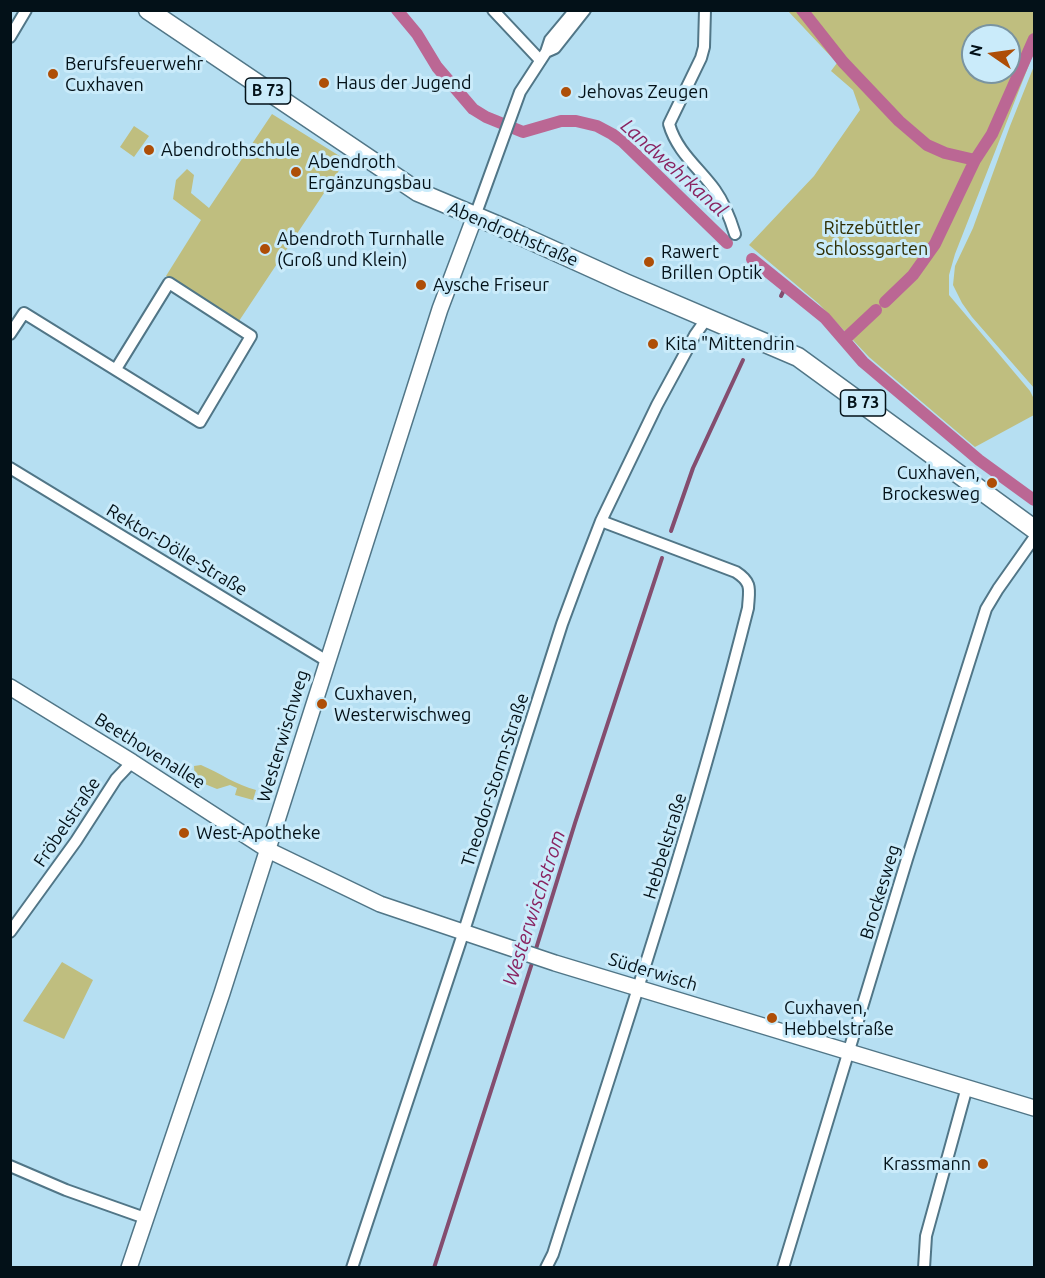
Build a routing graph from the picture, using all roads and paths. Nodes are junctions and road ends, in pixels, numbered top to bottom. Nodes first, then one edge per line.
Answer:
1 (26, 10) edge
2 (148, 10) edge
3 (493, 10) edge
4 (576, 10) edge
5 (585, 10) edge
6 (705, 10) edge
7 (10, 37) edge
8 (543, 56) junction
9 (475, 216) junction
10 (735, 234) dead end
11 (707, 318) junction
12 (10, 334) edge
13 (116, 369) junction
14 (10, 468) edge
15 (601, 521) junction
16 (1035, 530) edge
17 (1035, 538) edge
18 (327, 661) junction
19 (10, 687) edge
20 (132, 762) junction
21 (268, 850) junction
22 (10, 932) edge
23 (463, 933) junction
24 (637, 987) junction
25 (849, 1052) junction
26 (968, 1087) junction
27 (1035, 1108) edge
28 (10, 1166) edge
29 (145, 1218) junction
30 (129, 1268) edge
31 (352, 1268) edge
32 (546, 1268) edge
33 (783, 1268) edge
34 (924, 1268) edge

1 - 7 street
2 - 9 main road, Abendrothstraße / B 73
3 - 8 street
4 - 8 street
5 - 8 street
6 - 10 street
8 - 9 street
9 - 11 main road, Abendrothstraße / B 73
9 - 18 street, Westerwischweg
11 - 15 street, Theodor-Storm-Straße
11 - 16 main road, Abendrothstraße / B 73
12 - 13 street
13 - 13 street
14 - 18 street, Rektor-Dölle-Straße
15 - 23 street, Theodor-Storm-Straße
15 - 24 street, Hebbelstraße
17 - 25 street, Brockesweg
18 - 21 street, Westerwischweg
19 - 20 street, Beethovenallee
20 - 21 street, Beethovenallee
20 - 22 street, Fröbelstraße
21 - 23 street, Süderwisch
21 - 29 street, Westerwischweg
23 - 24 street, Süderwisch
23 - 31 street, Theodor-Storm-Straße
24 - 25 street, Süderwisch
24 - 32 street, Hebbelstraße
25 - 26 street, Süderwisch
25 - 33 street, Brockesweg
26 - 27 street, Süderwisch
26 - 34 street
28 - 29 street
29 - 30 street, Westerwischweg

